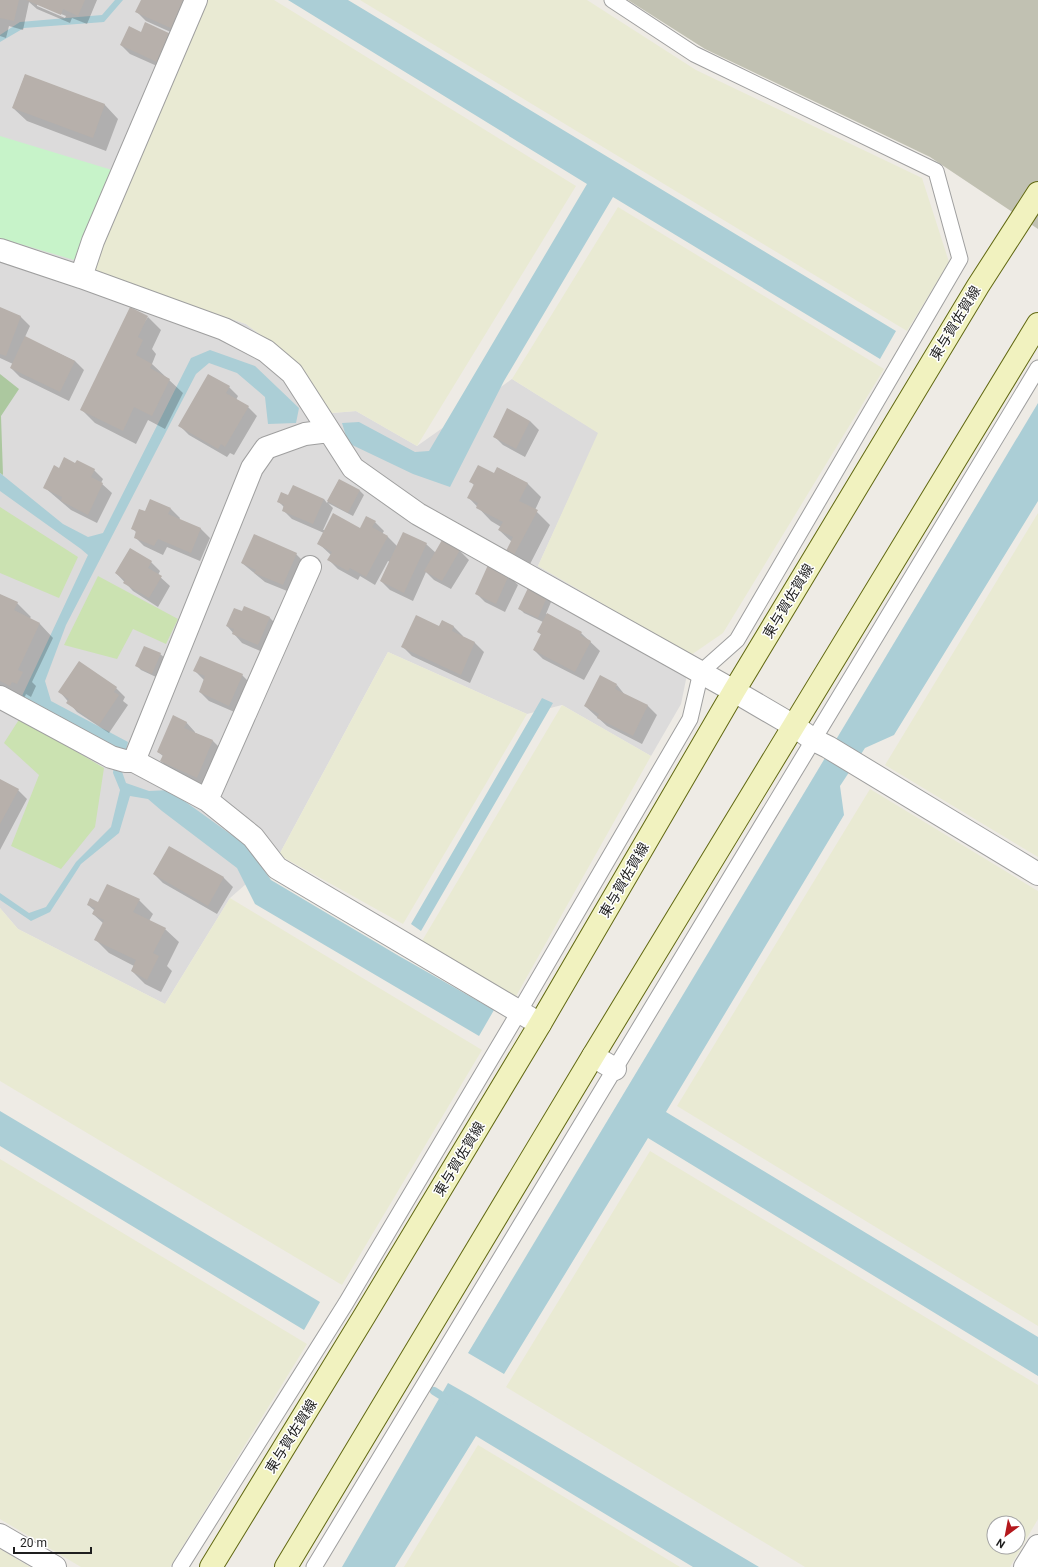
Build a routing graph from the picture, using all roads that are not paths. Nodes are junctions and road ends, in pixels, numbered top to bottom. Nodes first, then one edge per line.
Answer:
1 (196, 0) edge
2 (612, 0) edge
3 (1038, 193) edge
4 (0, 250) edge
5 (81, 277) junction
6 (1038, 324) edge
7 (1038, 368) edge
8 (329, 431) junction
9 (310, 567) dead end
10 (701, 672) junction
11 (734, 691) junction
12 (0, 697) edge
13 (794, 726) junction
14 (821, 744) junction
15 (123, 760) junction
16 (207, 800) junction
17 (1038, 874) edge
18 (519, 1012) junction
19 (540, 1024) junction
20 (593, 1056) junction
21 (615, 1069) junction
22 (0, 1535) edge
23 (1038, 1546) edge
24 (55, 1567) edge
25 (180, 1567) edge
26 (211, 1567) edge
27 (286, 1567) edge
28 (314, 1567) edge
29 (1026, 1567) edge

1 - 5 street
2 - 10 lane
3 - 11 main road, 東与賀佐賀線
4 - 5 street
5 - 8 street
6 - 13 main road
7 - 14 lane
8 - 10 street
8 - 15 street
9 - 16 street
10 - 11 street
10 - 18 lane
11 - 13 street
11 - 19 main road, 東与賀佐賀線
12 - 15 street
13 - 14 street
13 - 20 main road
14 - 17 street
14 - 21 lane
15 - 16 street
16 - 18 street
18 - 19 street
18 - 25 lane
19 - 26 main road, 東与賀佐賀線
20 - 21 street
20 - 27 main road
21 - 28 lane
22 - 24 street
23 - 29 street

